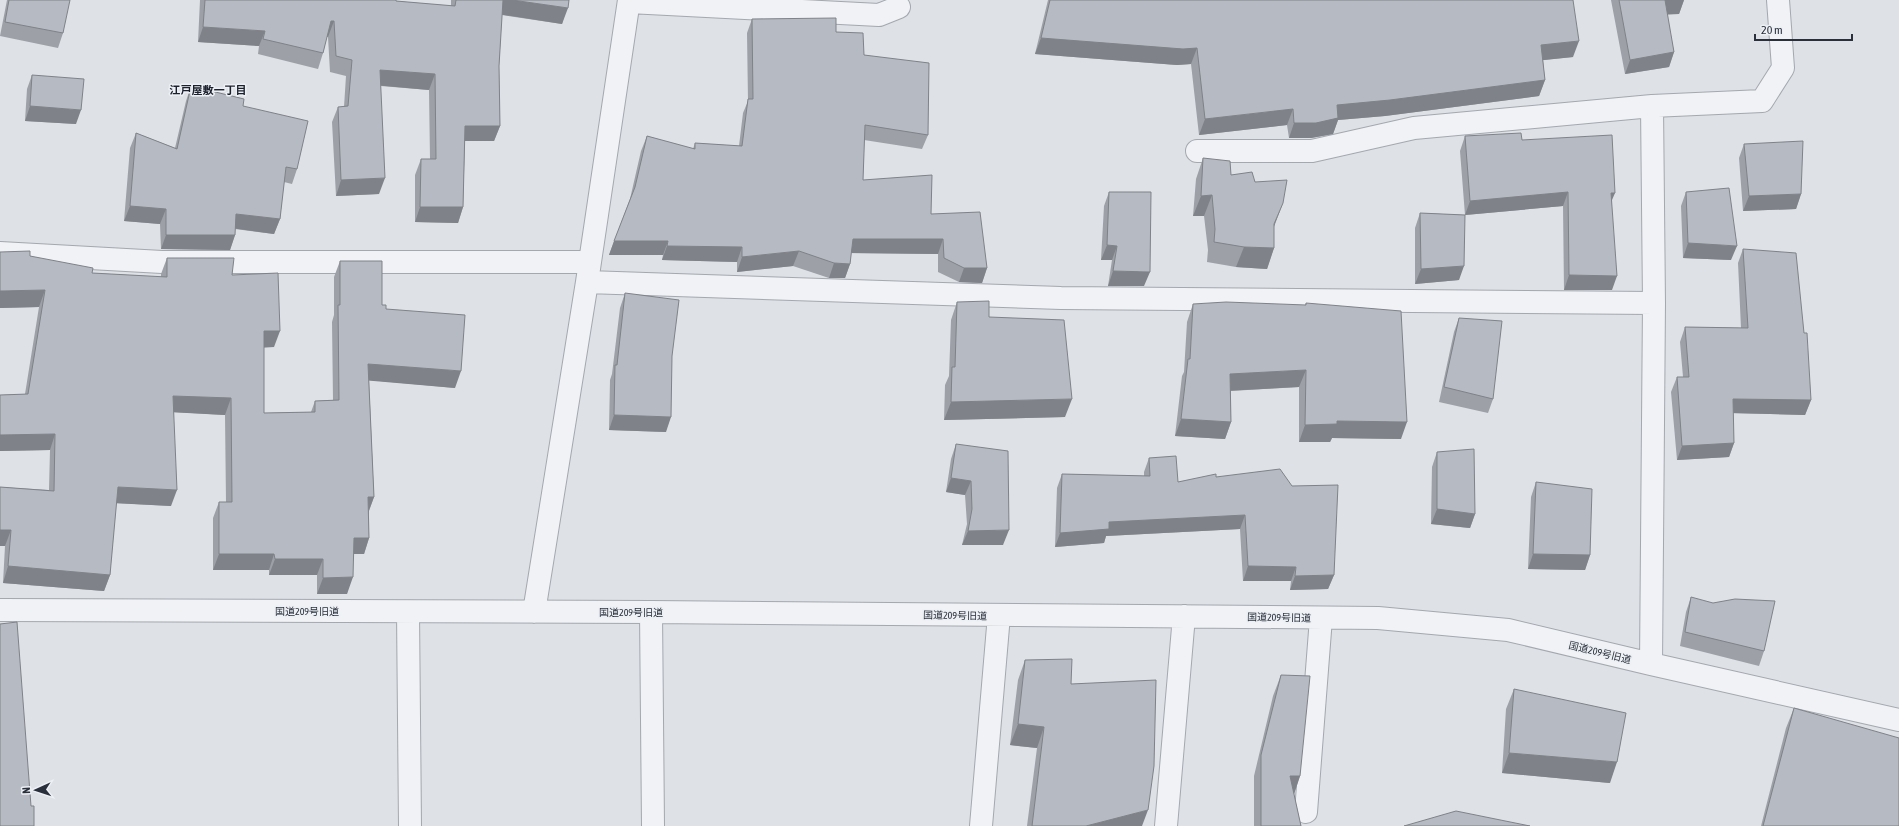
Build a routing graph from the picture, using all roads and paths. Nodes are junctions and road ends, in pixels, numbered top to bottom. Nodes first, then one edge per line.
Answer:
1 (1778, 0) edge
2 (629, 1) edge
3 (899, 7) dead end
4 (1652, 106) junction
5 (1197, 151) dead end
6 (0, 253) edge
7 (588, 272) junction
8 (1654, 303) junction
9 (0, 610) edge
10 (408, 612) junction
11 (534, 612) junction
12 (652, 612) junction
13 (998, 615) junction
14 (1184, 616) junction
15 (1321, 618) junction
16 (1651, 664) junction
17 (1899, 720) edge
18 (1306, 812) dead end
19 (410, 826) edge
20 (653, 826) edge
21 (981, 826) edge
22 (1166, 826) edge

1 - 4 street
2 - 3 street
2 - 7 street
4 - 5 street
4 - 8 street
6 - 7 street
7 - 8 street
7 - 11 street
8 - 16 street
9 - 10 street, 国道209号旧道
10 - 11 street, 国道209号旧道
10 - 19 street
11 - 12 street, 国道209号旧道
12 - 13 street, 国道209号旧道
12 - 20 street
13 - 14 street, 国道209号旧道
13 - 21 street
14 - 15 street, 国道209号旧道
14 - 22 street
15 - 16 street, 国道209号旧道
15 - 18 street
16 - 17 street, 国道209号旧道

